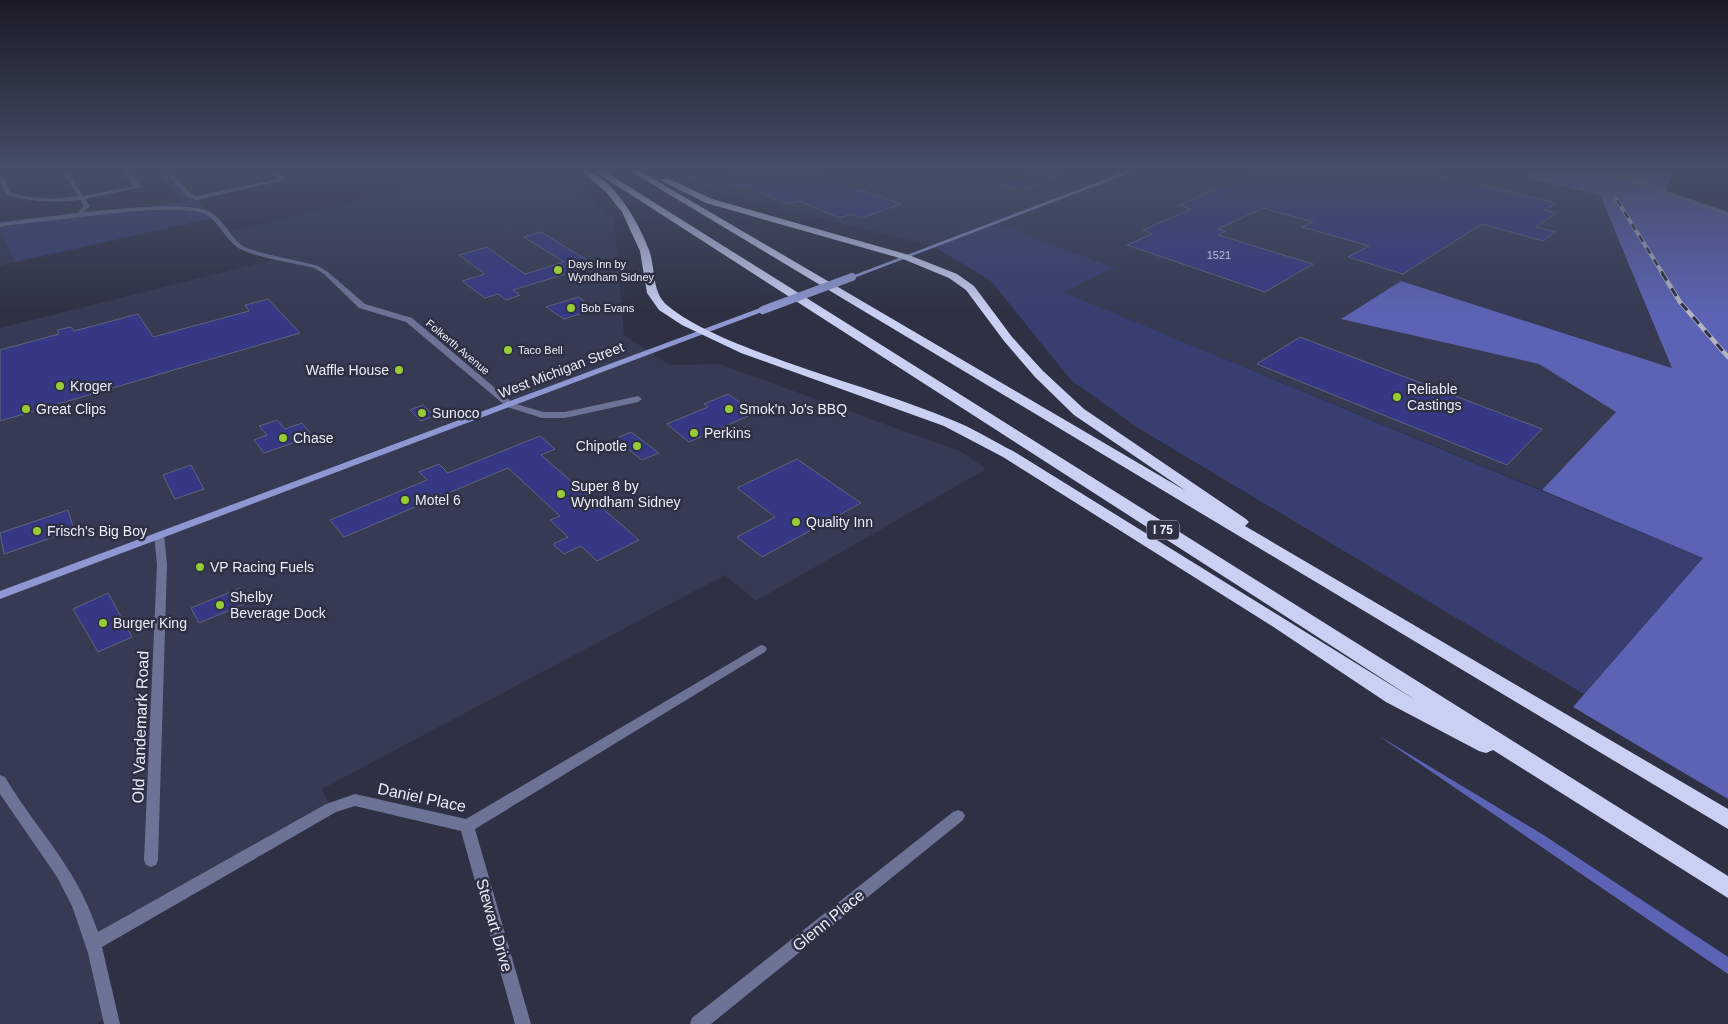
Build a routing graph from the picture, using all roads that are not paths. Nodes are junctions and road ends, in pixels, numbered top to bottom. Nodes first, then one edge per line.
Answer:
1 (54, 219) edge
2 (212, 219) edge
3 (630, 219) edge
4 (673, 219) edge
5 (714, 219) edge
6 (770, 219) edge
7 (1006, 219) edge
8 (0, 225) edge
9 (906, 257) junction
10 (704, 332) junction
11 (638, 399) dead end
12 (510, 405) junction
13 (159, 535) junction
14 (0, 595) edge
15 (1368, 608) junction
16 (761, 649) dead end
17 (0, 781) edge
18 (1568, 787) junction
19 (958, 816) dead end
20 (1728, 820) edge
21 (467, 826) junction
22 (151, 860) dead end
23 (1728, 888) edge
24 (94, 943) junction
25 (112, 1024) edge
26 (523, 1024) edge
27 (698, 1024) edge

1 - 8 street
2 - 12 street, Folkerth Avenue
3 - 10 highway
4 - 18 highway, I 75
5 - 15 highway
6 - 9 highway
7 - 9 main road, West Michigan Street
9 - 10 main road, West Michigan Street, bridge
9 - 15 highway
10 - 12 main road, West Michigan Street
10 - 18 highway
11 - 12 street
12 - 13 main road, West Michigan Street
13 - 14 main road, West Michigan Street
13 - 22 street, Old Vandemark Road
15 - 20 highway
16 - 21 street, Daniel Place
17 - 24 street
18 - 23 highway, I 75
19 - 27 street, Glenn Place
21 - 24 street, Daniel Place
21 - 26 street, Stewart Drive
24 - 25 street

